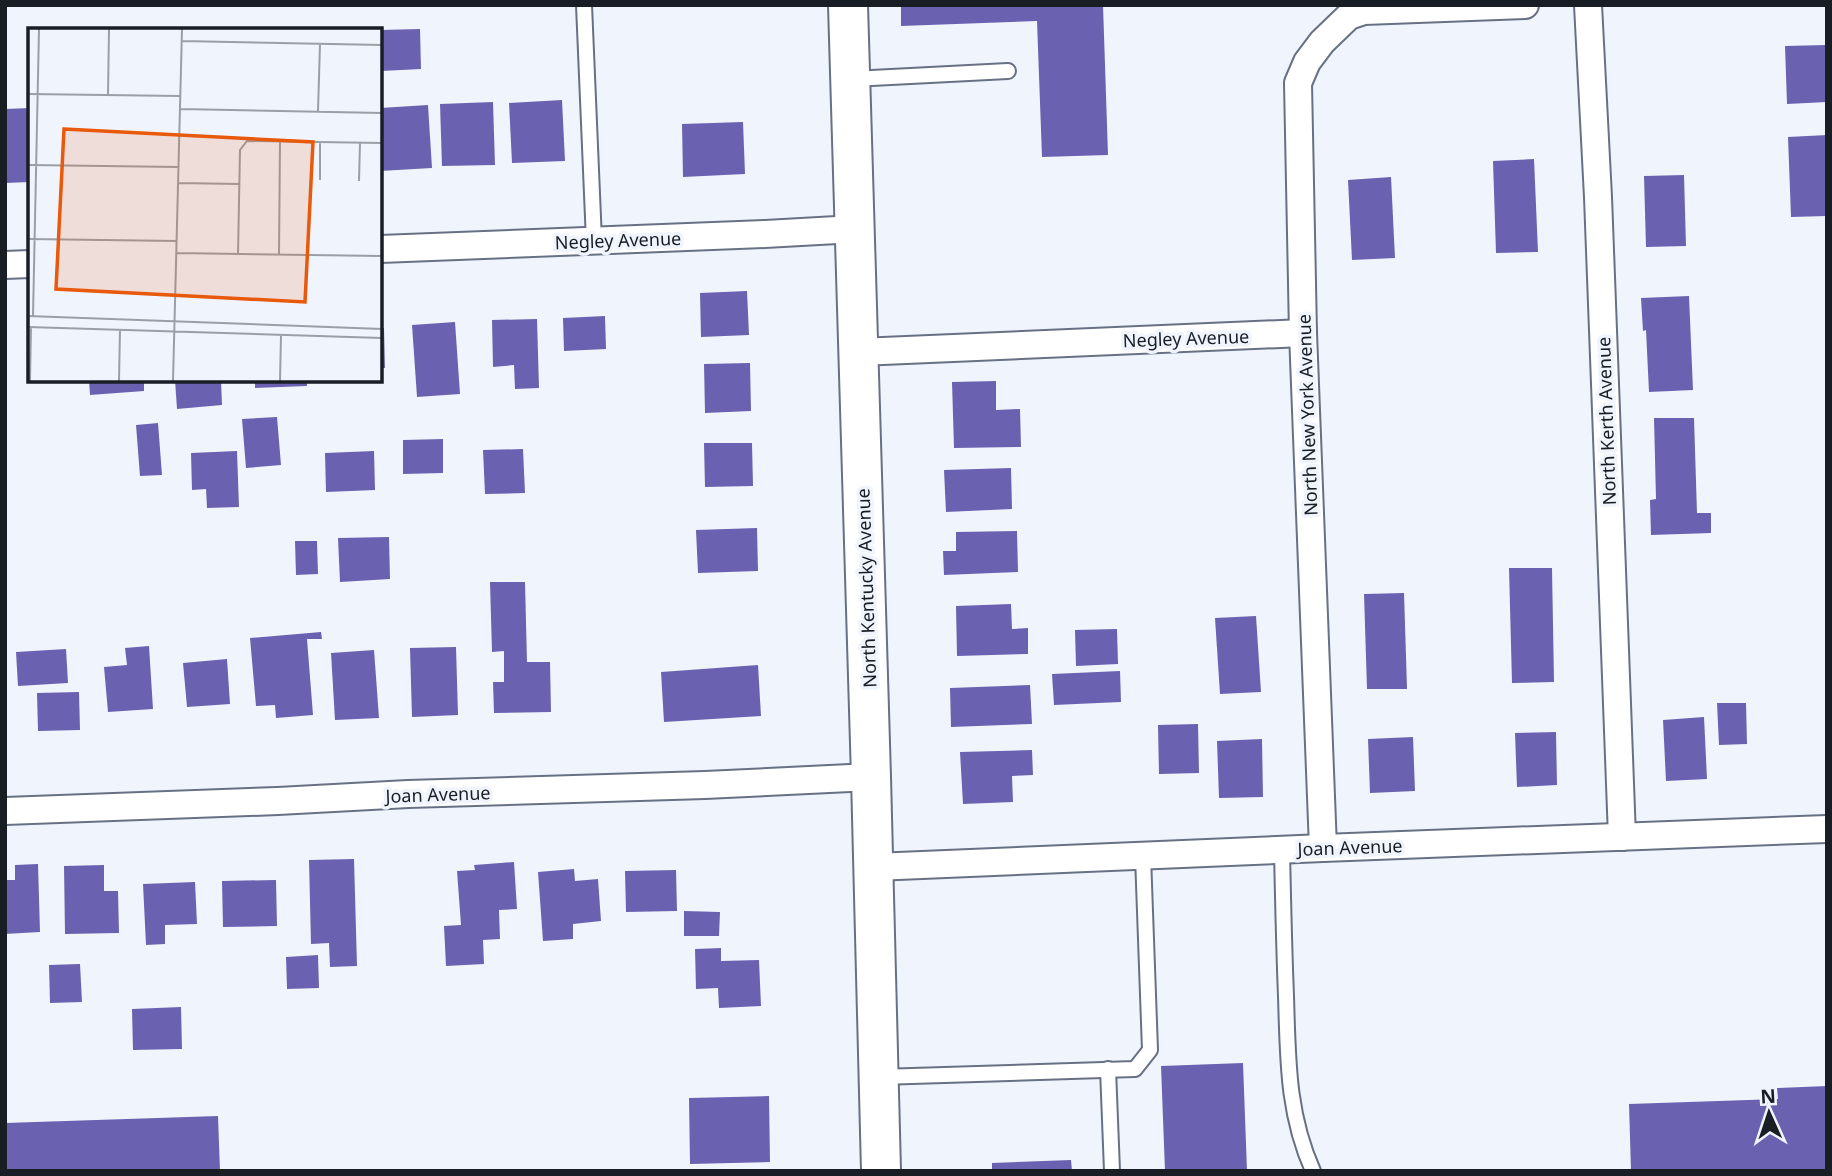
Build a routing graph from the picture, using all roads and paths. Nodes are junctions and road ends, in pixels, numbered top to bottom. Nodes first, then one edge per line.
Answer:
1 (584, 5) edge
2 (848, 5) edge
3 (1525, 5) edge
4 (1588, 5) edge
5 (1007, 71) dead end
6 (851, 79) junction
7 (855, 229) junction
8 (594, 241) junction
9 (382, 249) edge
10 (28, 264) edge
11 (5, 265) edge
12 (1303, 333) junction
13 (859, 352) junction
14 (871, 777) junction
15 (5, 811) edge
16 (1827, 829) edge
17 (1622, 837) junction
18 (1323, 848) junction
19 (1282, 850) junction
20 (1143, 856) junction
21 (874, 867) junction
22 (1108, 1069) junction
23 (879, 1077) junction
24 (881, 1171) edge
25 (1112, 1171) edge
26 (1313, 1171) edge

1 - 8 lane
2 - 6 street, North Kentucky Avenue
3 - 12 street, North New York Avenue
4 - 17 street, North Kerth Avenue
5 - 6 lane
6 - 7 street, North Kentucky Avenue
7 - 8 street, Negley Avenue
7 - 13 street, North Kentucky Avenue
8 - 9 street, Negley Avenue
10 - 11 street
12 - 13 street, Negley Avenue
12 - 18 street, North New York Avenue
13 - 14 street, North Kentucky Avenue
14 - 15 street, Joan Avenue
14 - 21 street, North Kentucky Avenue
16 - 17 street, Joan Avenue
17 - 18 street, Joan Avenue
18 - 19 street, Joan Avenue
19 - 20 street, Joan Avenue
19 - 26 lane
20 - 21 street, Joan Avenue
20 - 22 lane
21 - 23 street, North Kentucky Avenue
22 - 23 lane
22 - 25 lane
23 - 24 street, North Kentucky Avenue

